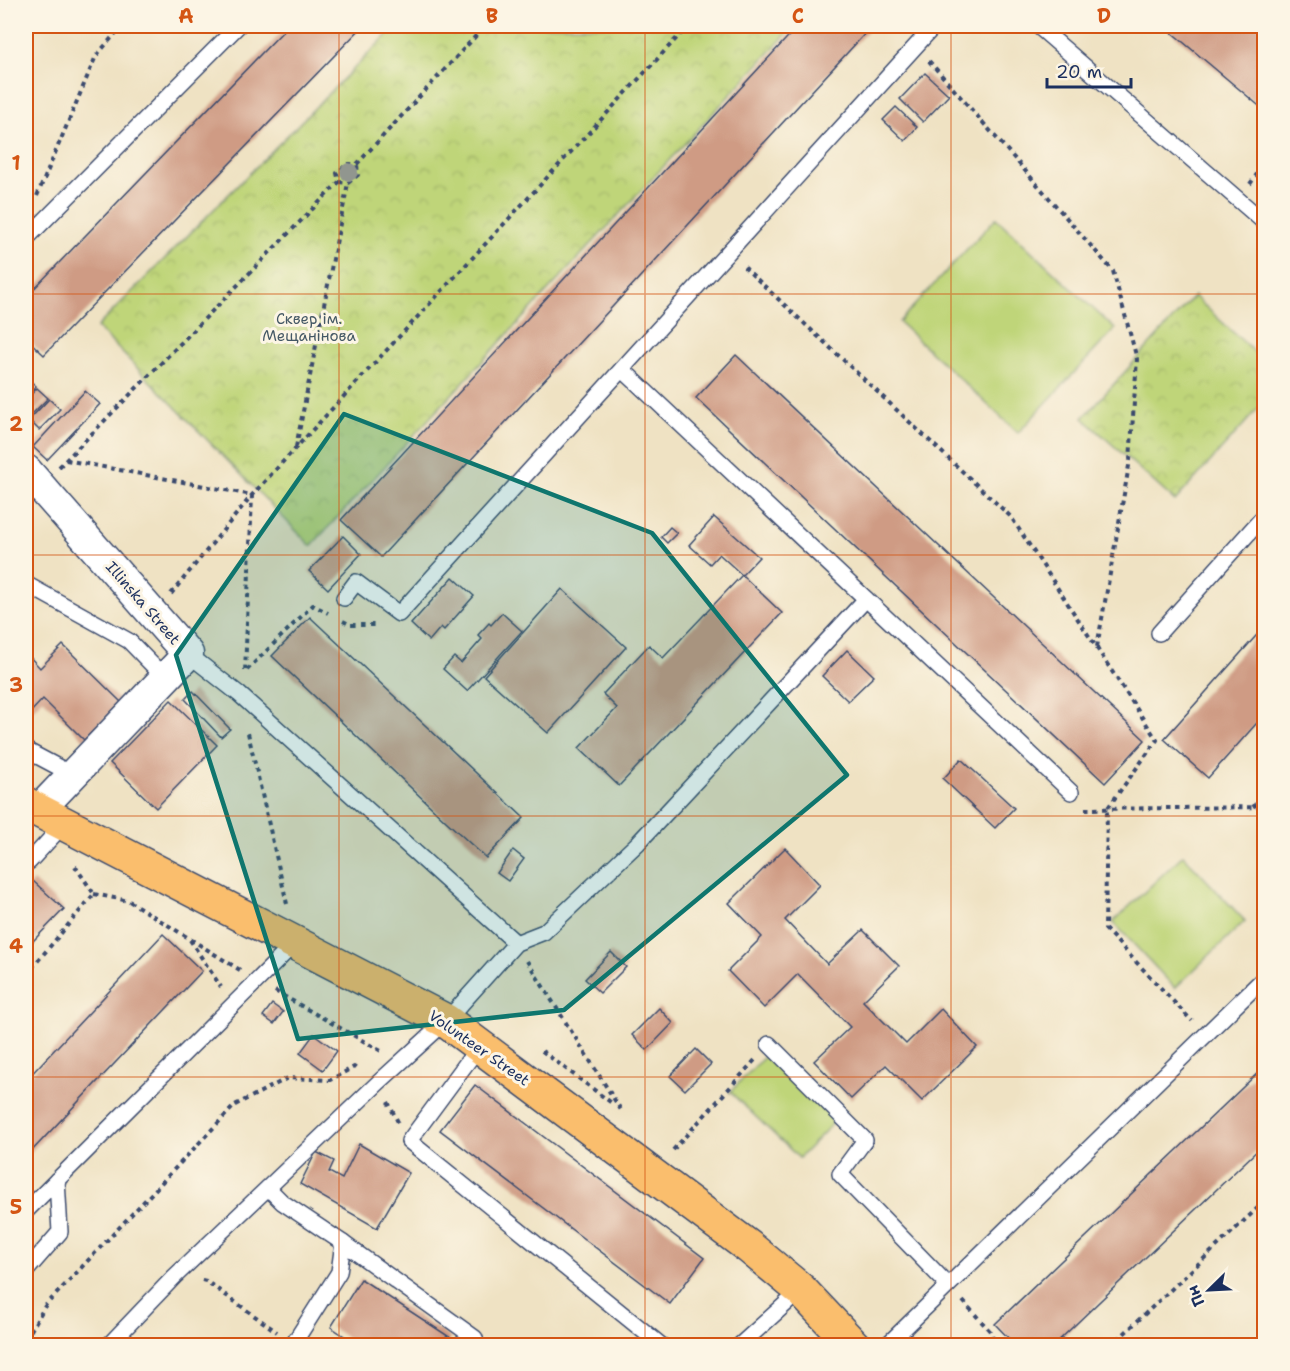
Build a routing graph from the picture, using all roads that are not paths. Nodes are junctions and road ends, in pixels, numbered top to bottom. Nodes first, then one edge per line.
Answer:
1 (238, 26) edge
2 (934, 26) edge
3 (1038, 26) edge
4 (1264, 222) edge
5 (26, 239) edge
6 (622, 369) junction
7 (33, 477) edge
8 (1264, 516) edge
9 (26, 584) edge
10 (344, 598) dead end
11 (866, 599) junction
12 (1160, 633) dead end
13 (188, 654) junction
14 (165, 678) junction
15 (26, 750) edge
16 (73, 775) junction
17 (1071, 792) road end
18 (49, 824) edge
19 (26, 862) edge
20 (295, 943) junction
21 (516, 943) junction
22 (1264, 978) edge
23 (446, 1022) junction
24 (769, 1044) road end
25 (480, 1045) junction
26 (57, 1180) junction
27 (268, 1188) junction
28 (26, 1211) edge
29 (343, 1244) junction
30 (26, 1271) edge
31 (948, 1285) junction
32 (801, 1290) junction
33 (293, 1345) edge
34 (108, 1346) edge
35 (476, 1346) edge
36 (662, 1346) edge
37 (739, 1346) edge
38 (854, 1346) edge
39 (886, 1346) edge

1 - 5 lane
2 - 6 lane
3 - 4 lane
6 - 10 lane
6 - 11 lane
7 - 13 street, Illinska Street
8 - 12 lane
9 - 14 lane
11 - 17 lane
11 - 21 lane
13 - 14 street, Illinska Street
13 - 21 lane
14 - 16 street, Illinska Street
15 - 16 lane
16 - 18 street, Illinska Street
18 - 19 lane
18 - 20 main road, Volunteer Street
20 - 23 main road, Volunteer Street
20 - 26 lane
21 - 23 lane
22 - 31 lane
23 - 25 main road, Volunteer Street
23 - 27 lane
24 - 31 lane
25 - 32 main road, Volunteer Street
25 - 36 lane
26 - 28 lane
26 - 30 lane
27 - 29 lane
27 - 34 lane
29 - 33 lane
29 - 35 lane
31 - 39 lane
32 - 37 lane
32 - 38 main road, Volunteer Street

